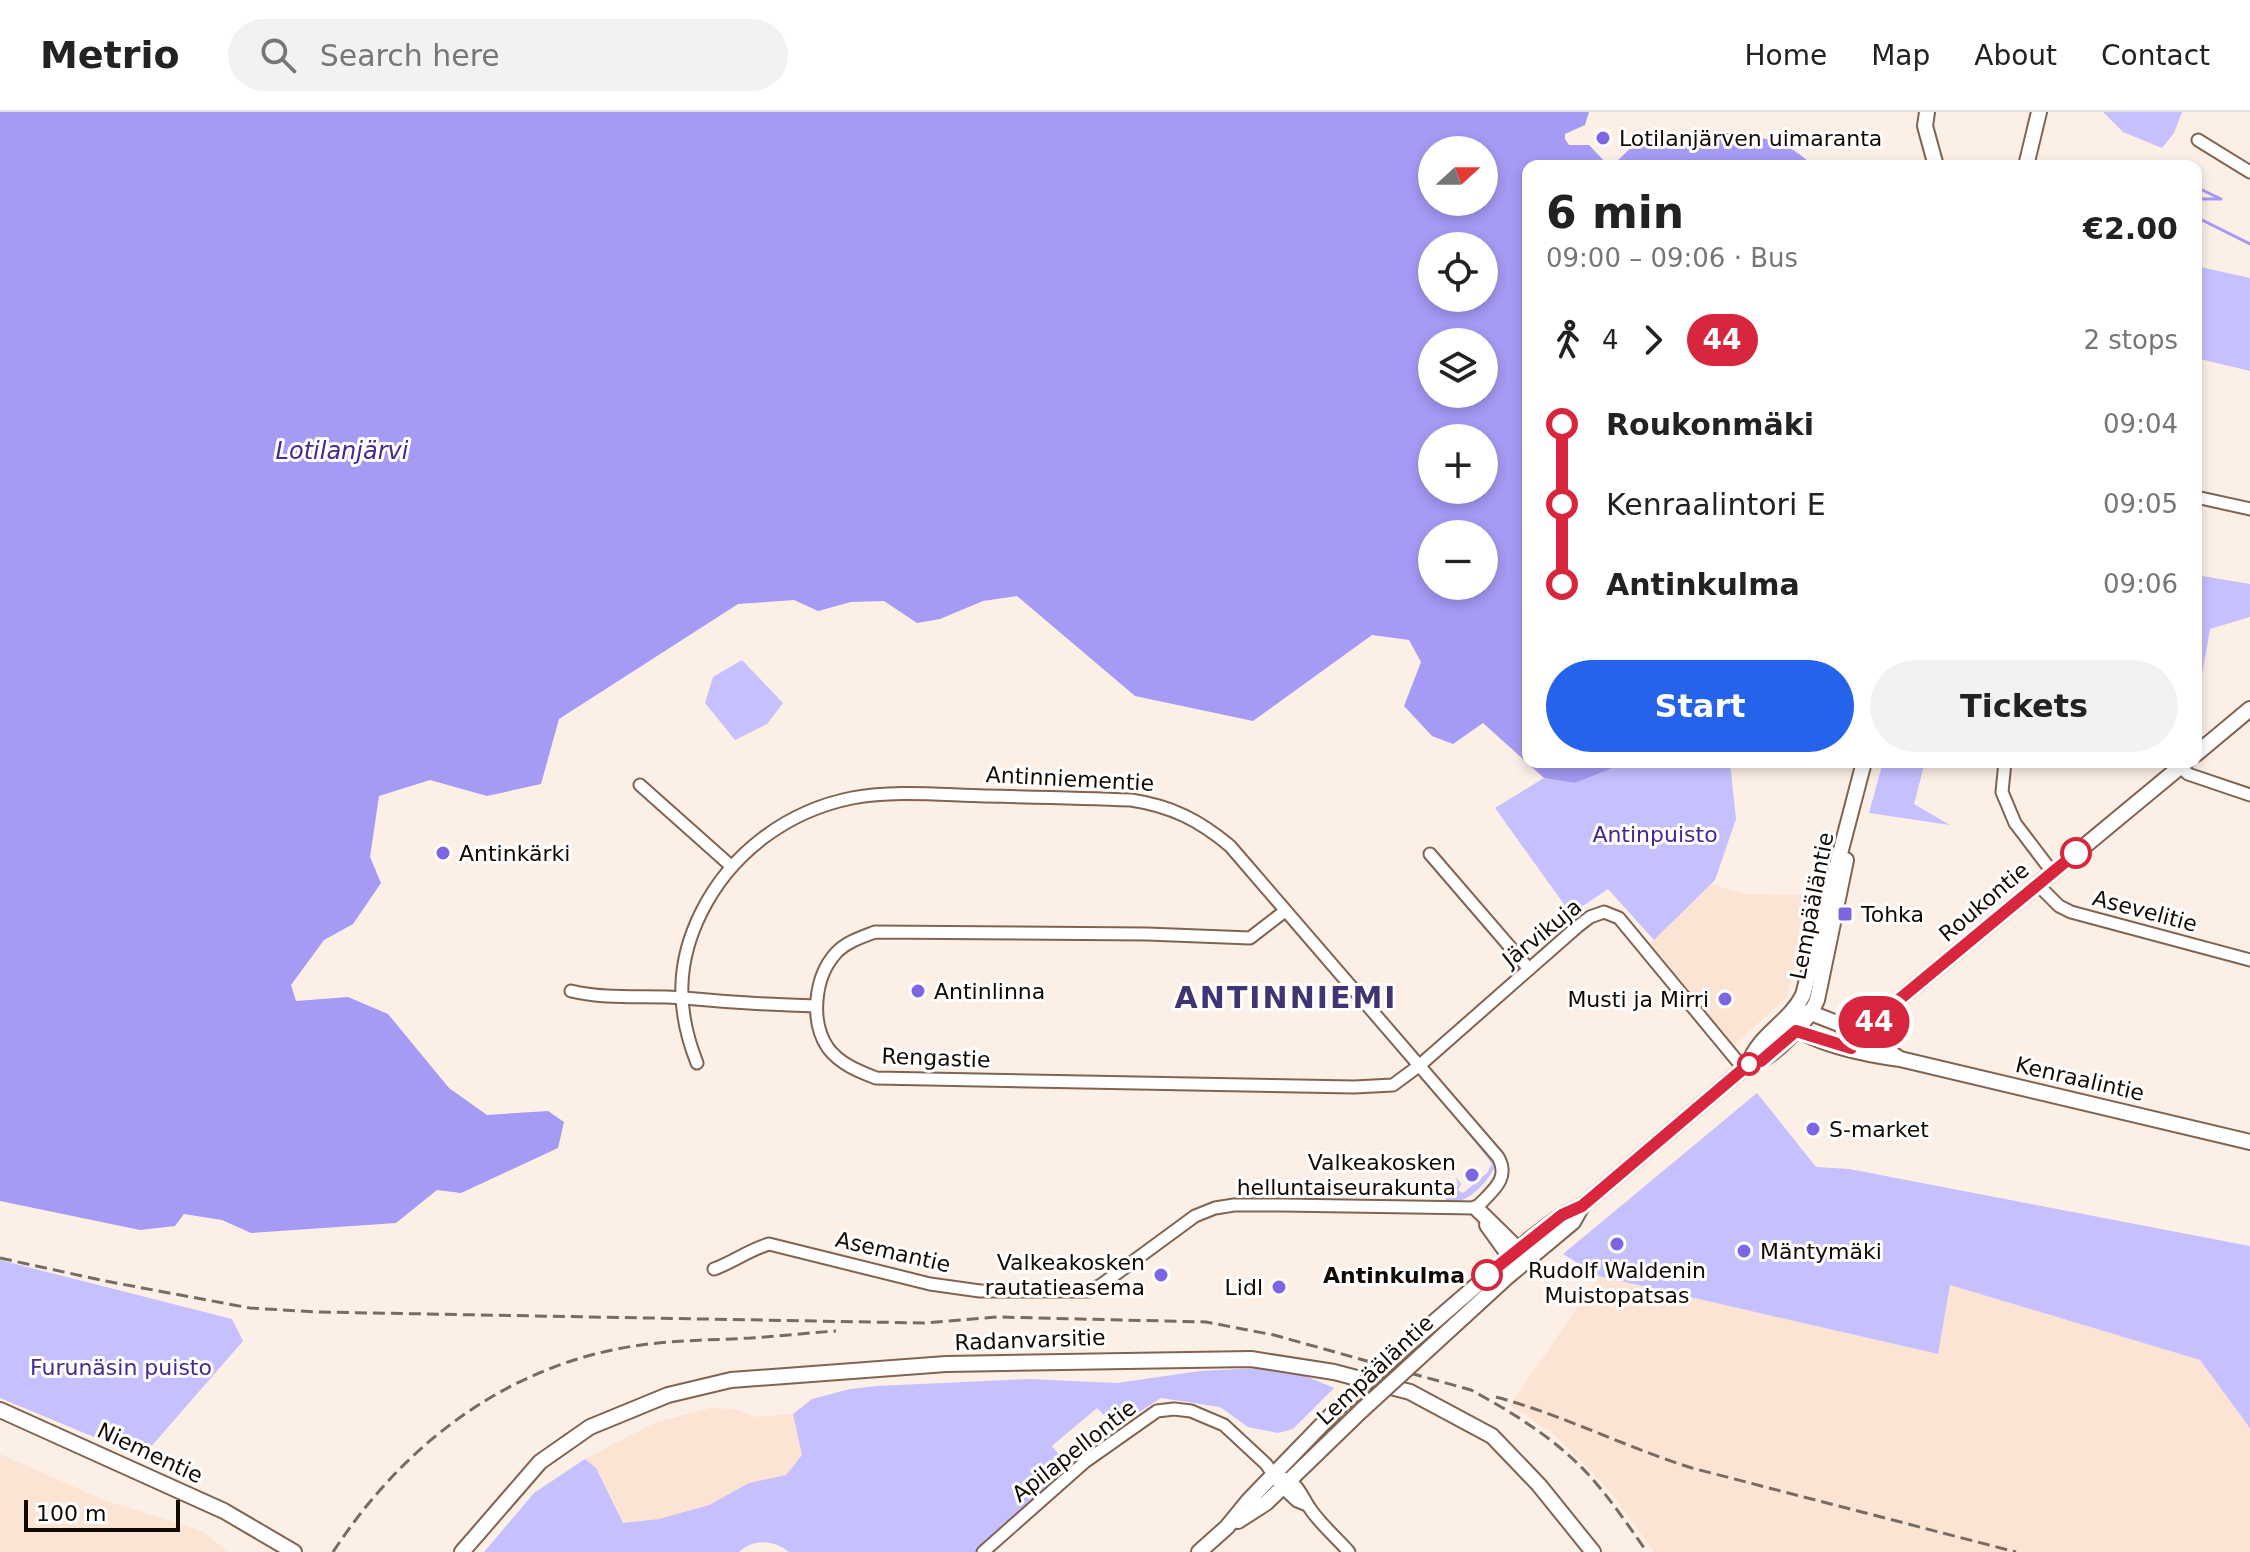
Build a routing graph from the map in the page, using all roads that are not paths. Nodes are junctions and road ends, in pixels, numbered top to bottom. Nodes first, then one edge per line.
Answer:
1 (1928, 112) edge
2 (2039, 112) edge
3 (2198, 140) dead end
4 (1935, 160) edge
5 (2027, 160) edge
6 (2250, 172) edge
7 (2202, 498) edge
8 (2250, 509) edge
9 (2250, 709) edge
10 (2202, 749) edge
11 (1863, 768) edge
12 (2004, 768) edge
13 (2178, 768) edge
14 (2185, 768) edge
15 (640, 785) dead end
16 (2250, 795) edge
17 (1850, 819) junction
18 (1430, 854) dead end
19 (731, 866) junction
20 (2053, 873) junction
21 (2038, 885) junction
22 (1285, 911) junction
23 (2250, 960) edge
24 (1529, 969) junction
25 (571, 991) dead end
26 (682, 998) junction
27 (816, 1006) junction
28 (1811, 1013) junction
29 (1791, 1025) junction
30 (1860, 1032) junction
31 (1851, 1048) junction
32 (1900, 1059) junction
33 (697, 1063) dead end
34 (1420, 1065) junction
35 (1746, 1066) junction
36 (2250, 1142) edge
37 (1476, 1208) junction
38 (1519, 1255) junction
39 (714, 1269) dead end
40 (0, 1410) edge
41 (1282, 1481) junction
42 (282, 1548) edge
43 (294, 1552) edge
44 (462, 1552) edge
45 (983, 1552) edge
46 (1199, 1552) edge
47 (1349, 1552) edge
48 (1593, 1552) edge

1 - 4 street
2 - 5 street
3 - 6 street
7 - 8 street
9 - 10 street
11 - 17 street, Lempääläntie
12 - 20 street
13 - 20 street, Roukontie
14 - 16 street
15 - 19 street
17 - 28 street, Lempääläntie
17 - 29 street, Lempääläntie
18 - 24 street
19 - 22 street, Antinniementie
19 - 26 street, Antinniementie
20 - 21 street, Roukontie
21 - 23 street, Asevelitie
21 - 30 street, Roukontie
22 - 27 street
22 - 34 street, Antinniementie
24 - 34 street, Järvikuja
24 - 35 street, Järvikuja
25 - 26 street
26 - 27 street
26 - 33 street, Antinniementie
27 - 34 street, Rengastie
28 - 29 street
28 - 30 street, Kenraalintie
29 - 31 street, Kenraalintie
29 - 35 street, Lempääläntie
30 - 31 street, Roukontie
30 - 32 street, Kenraalintie
31 - 32 street, Kenraalintie
32 - 36 street, Kenraalintie
34 - 37 street, Antinniementie
35 - 38 street, Lempääläntie
37 - 38 street
37 - 39 street, Asemantie
38 - 41 street, Lempääläntie, bridge
38 - 41 street, Lempääläntie, bridge
40 - 42 street, Niementie
41 - 45 street, Apilapellontie
41 - 46 street, Lempääläntie
41 - 47 street, Apilapellontie
42 - 43 street, Niementie
44 - 48 street, Radanvarsitie

